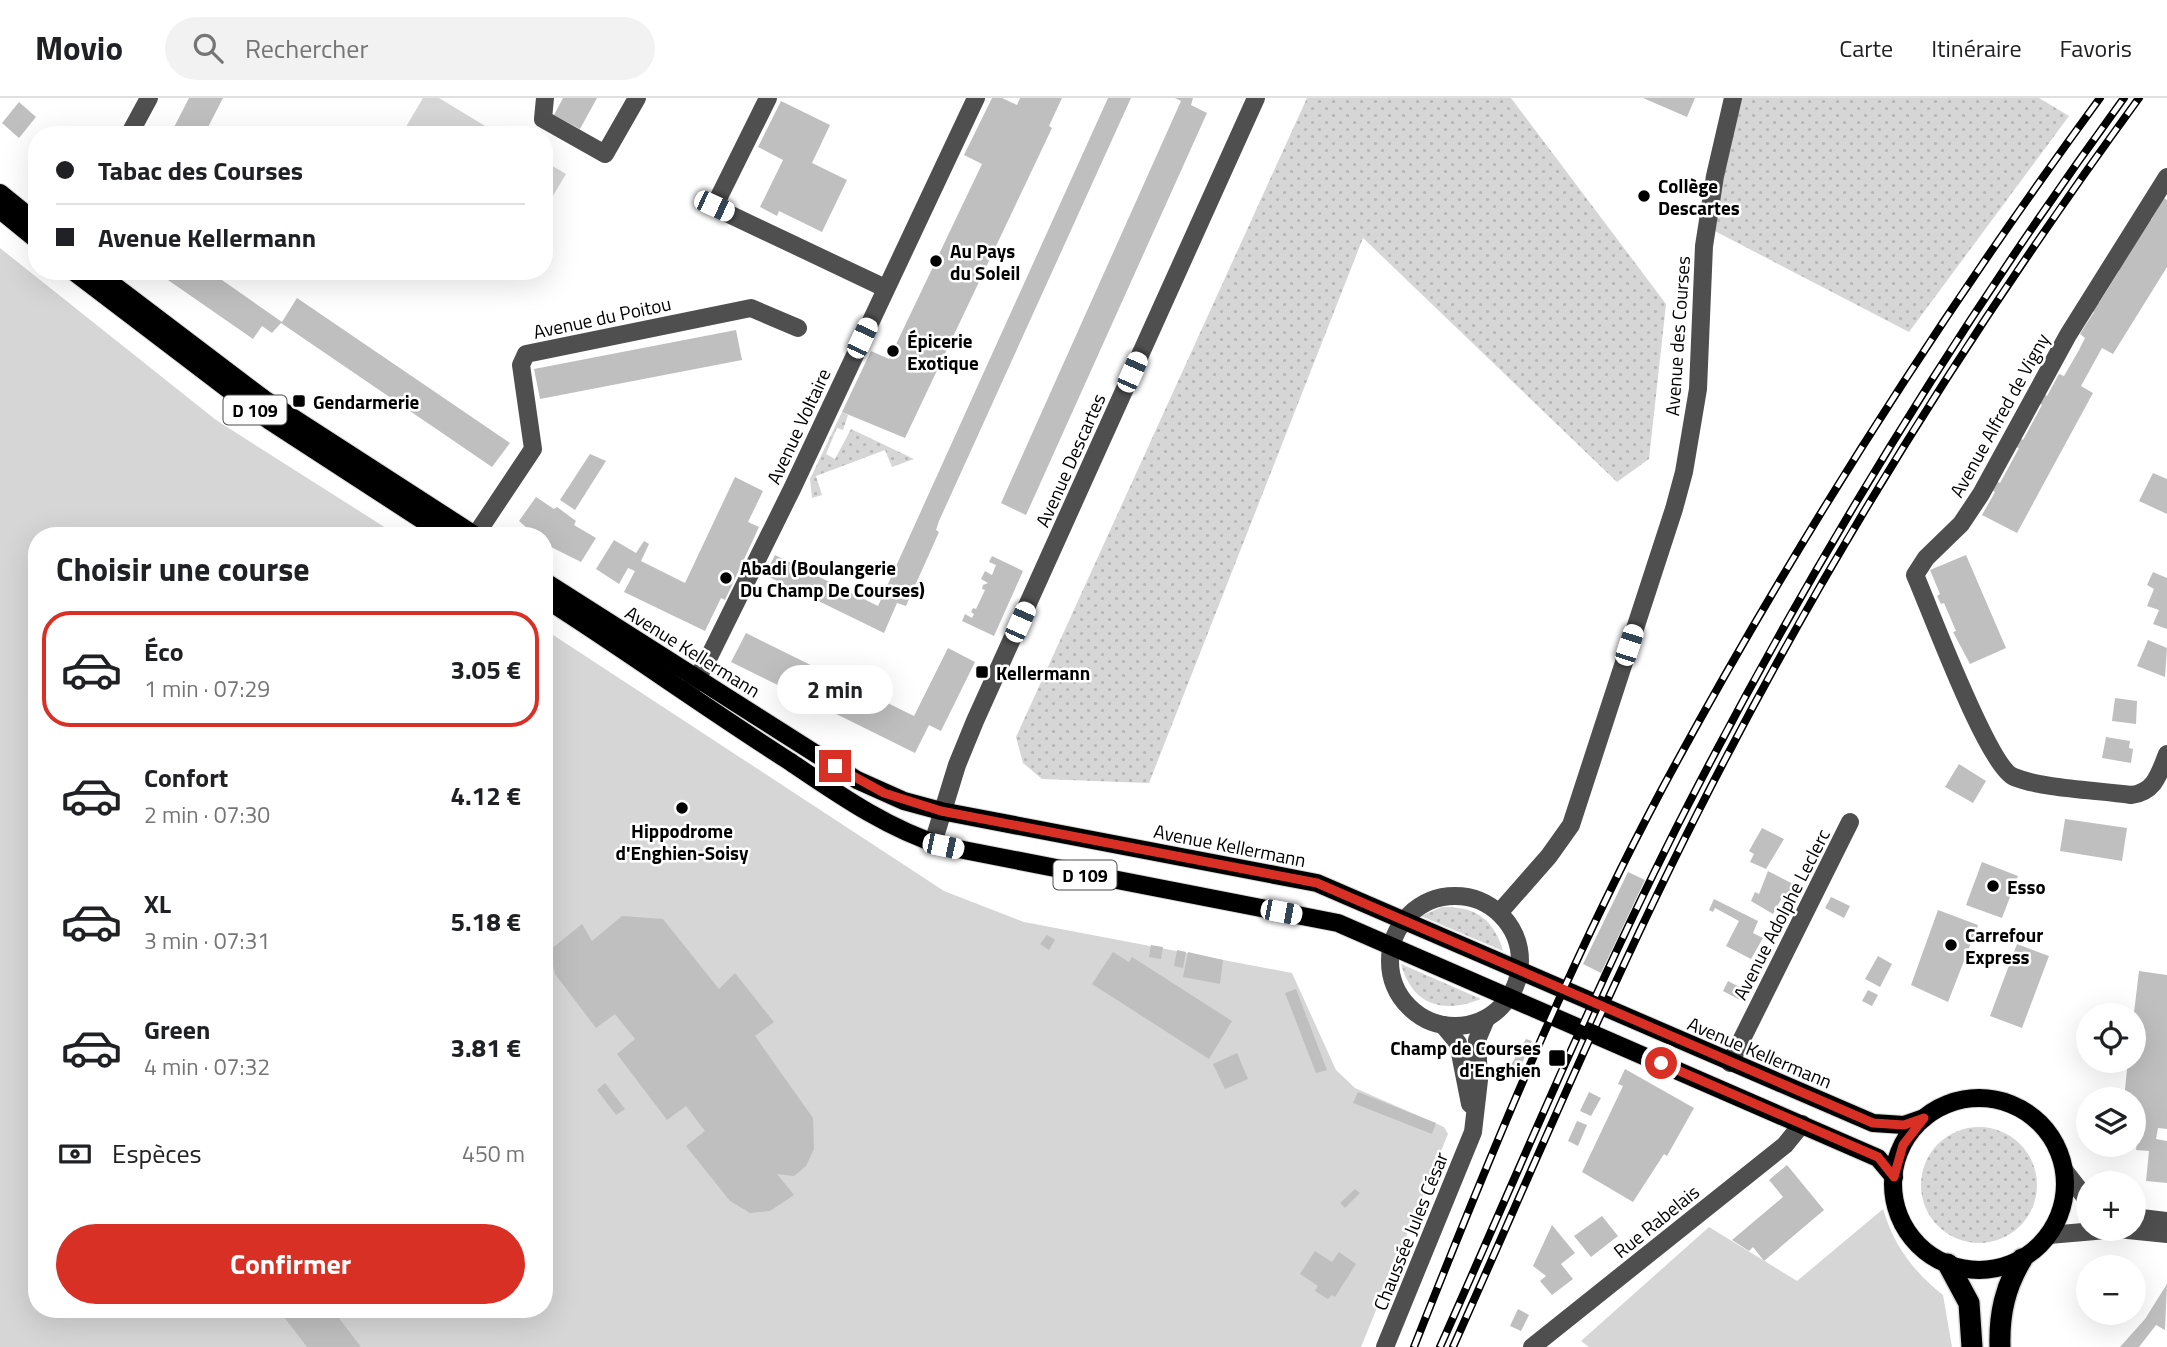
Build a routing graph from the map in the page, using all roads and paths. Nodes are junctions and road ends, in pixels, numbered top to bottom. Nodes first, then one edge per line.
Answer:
1 (149, 98) edge
2 (547, 98) edge
3 (637, 98) edge
4 (768, 98) edge
5 (976, 98) edge
6 (1256, 98) edge
7 (1732, 98) edge
8 (134, 126) edge
9 (2167, 177) edge
10 (0, 193) edge
11 (0, 210) edge
12 (28, 216) edge
13 (28, 233) edge
14 (86, 280) edge
15 (107, 280) edge
16 (885, 288) junction
17 (798, 328) dead end
18 (433, 527) edge
19 (464, 527) edge
20 (481, 527) edge
21 (553, 587) edge
22 (553, 603) edge
23 (693, 686) junction
24 (2167, 754) edge
25 (941, 811) junction
26 (1850, 822) dead end
27 (933, 843) junction
28 (1499, 913) junction
29 (1403, 919) junction
30 (1391, 947) junction
31 (1520, 971) junction
32 (1510, 998) junction
33 (1486, 1019) junction
34 (1443, 1026) junction
35 (1730, 1063) junction
36 (1924, 1118) junction
37 (1802, 1124) junction
38 (1474, 1132) junction
39 (2064, 1170) junction
40 (1894, 1177) junction
41 (2076, 1186) edge
42 (2167, 1234) edge
43 (2049, 1235) junction
44 (2022, 1259) junction
45 (1948, 1264) junction
46 (1385, 1347) edge
47 (1532, 1347) edge
48 (1972, 1347) edge
49 (2000, 1347) edge

1 - 8 street
2 - 3 street
4 - 16 street
5 - 16 street, Avenue Voltaire
6 - 25 street, Avenue Descartes
7 - 28 street, Avenue des Courses
9 - 24 street, Avenue Alfred de Vigny
10 - 12 main road
11 - 13 main road
14 - 18 main road, D 109
15 - 19 main road, D 109
16 - 23 street, Avenue Voltaire
17 - 20 street, Avenue du Poitou
21 - 23 main road, Avenue Kellermann / D 109
22 - 23 main road, Avenue Kellermann / D 109
23 - 25 main road, Avenue Kellermann / D 109
23 - 27 main road, Avenue Kellermann / D 109
25 - 27 street, Avenue Descartes
25 - 29 main road, Avenue Kellermann / D 109
26 - 35 street, Avenue Adolphe Leclerc
27 - 30 main road, Avenue Kellermann / D 109
28 - 29 street
28 - 31 street
29 - 30 street
29 - 31 main road, Avenue Kellermann / D 109
30 - 32 main road, Avenue Kellermann / D 109
30 - 34 street
31 - 32 street
31 - 35 main road, Avenue Kellermann / D 109
32 - 33 street
32 - 37 main road, Avenue Kellermann / D 109
33 - 34 street
33 - 38 street, Chaussée Jules César
34 - 38 street
35 - 36 main road, Avenue Kellermann / D 109
36 - 39 main road
36 - 40 main road
37 - 40 main road, Avenue Kellermann / D 109
37 - 47 street, Rue Rabelais
38 - 46 street, Chaussée Jules César
39 - 41 street
39 - 43 main road
40 - 45 main road
42 - 43 street
43 - 44 main road
44 - 45 main road
44 - 49 highway
45 - 48 highway

